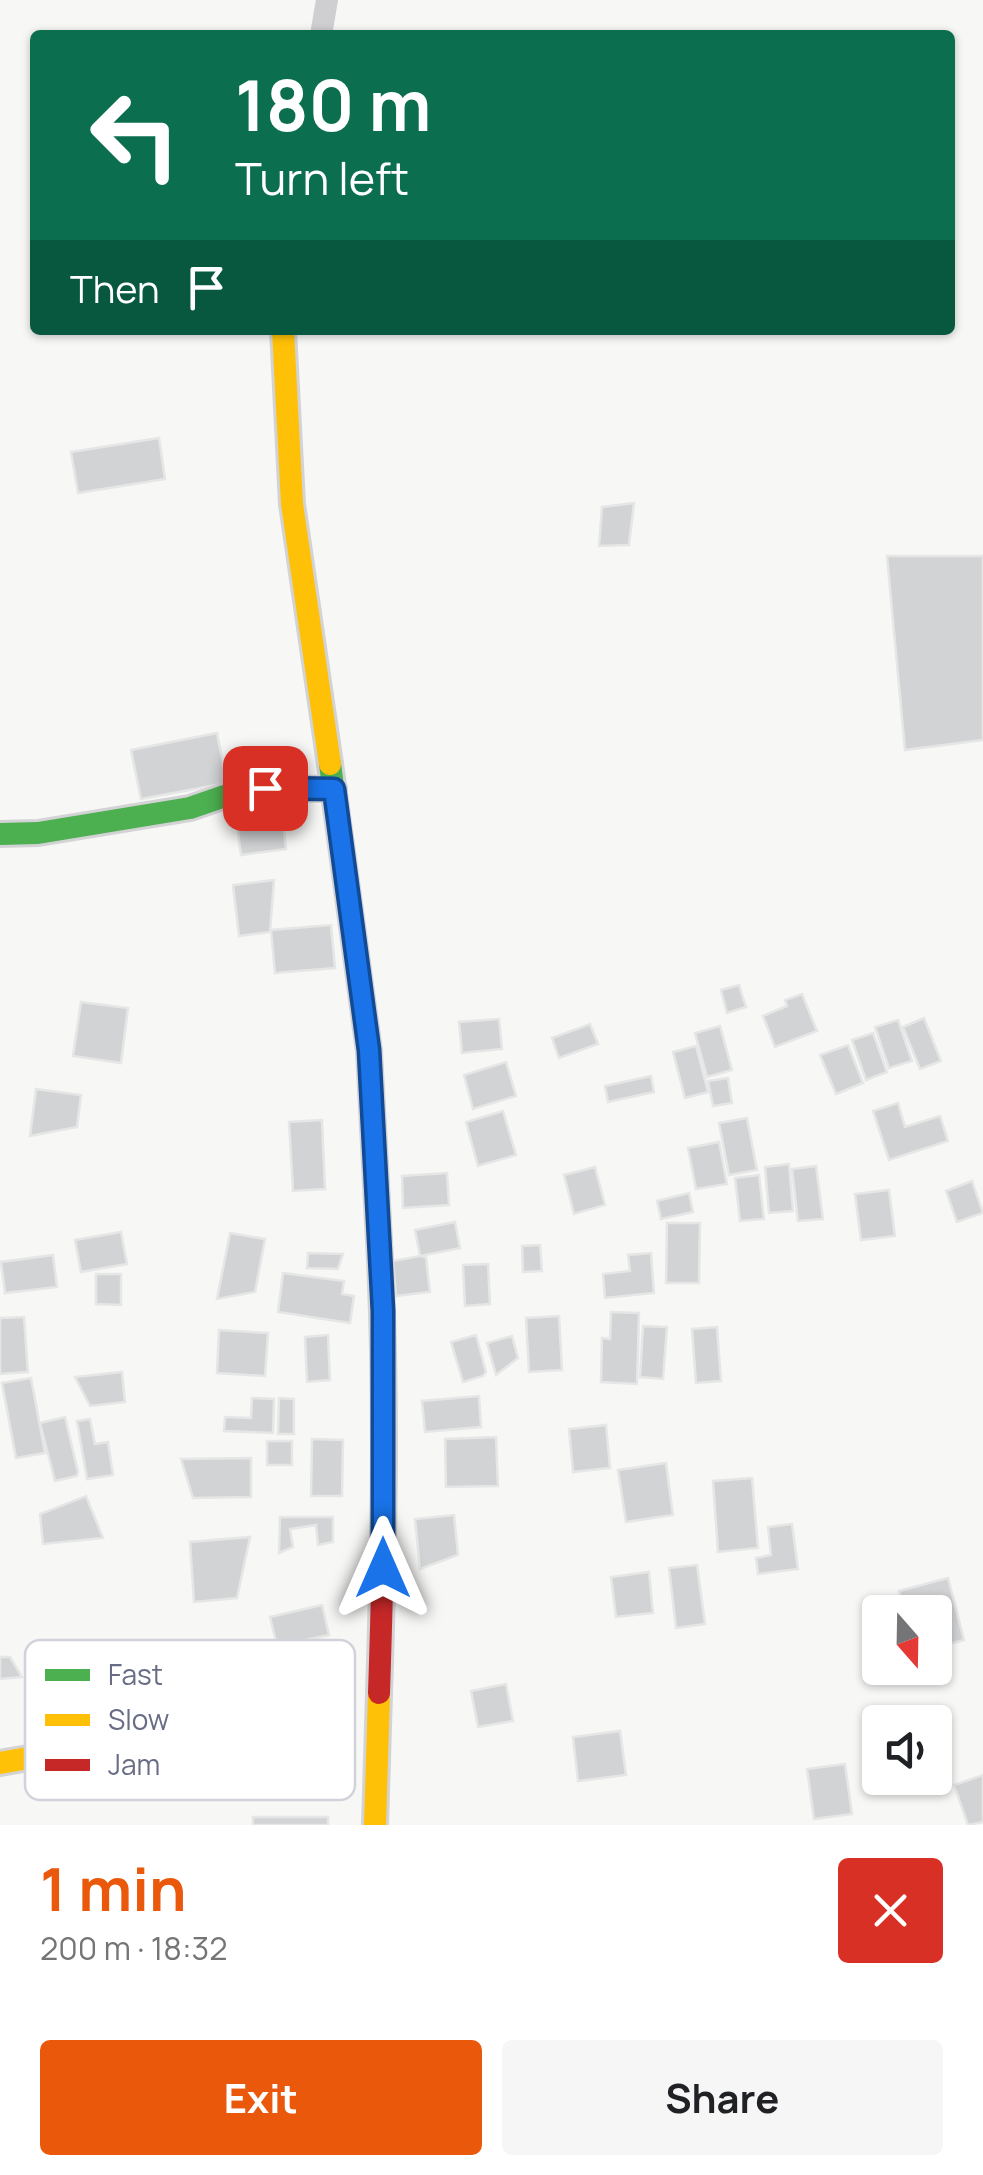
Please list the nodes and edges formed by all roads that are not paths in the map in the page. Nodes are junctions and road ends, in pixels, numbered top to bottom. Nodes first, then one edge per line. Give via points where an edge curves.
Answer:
1 (327, 0) edge
2 (323, 30) edge
3 (284, 335) edge
4 (334, 789) junction
5 (0, 834) edge
6 (25, 1759) edge
7 (0, 1763) edge
8 (374, 1825) edge

1 - 2 street
3 - 4 street via 292,504
4 - 5 street via 248,788 190,808
4 - 8 street via 369,1050 383,1311
6 - 7 street

